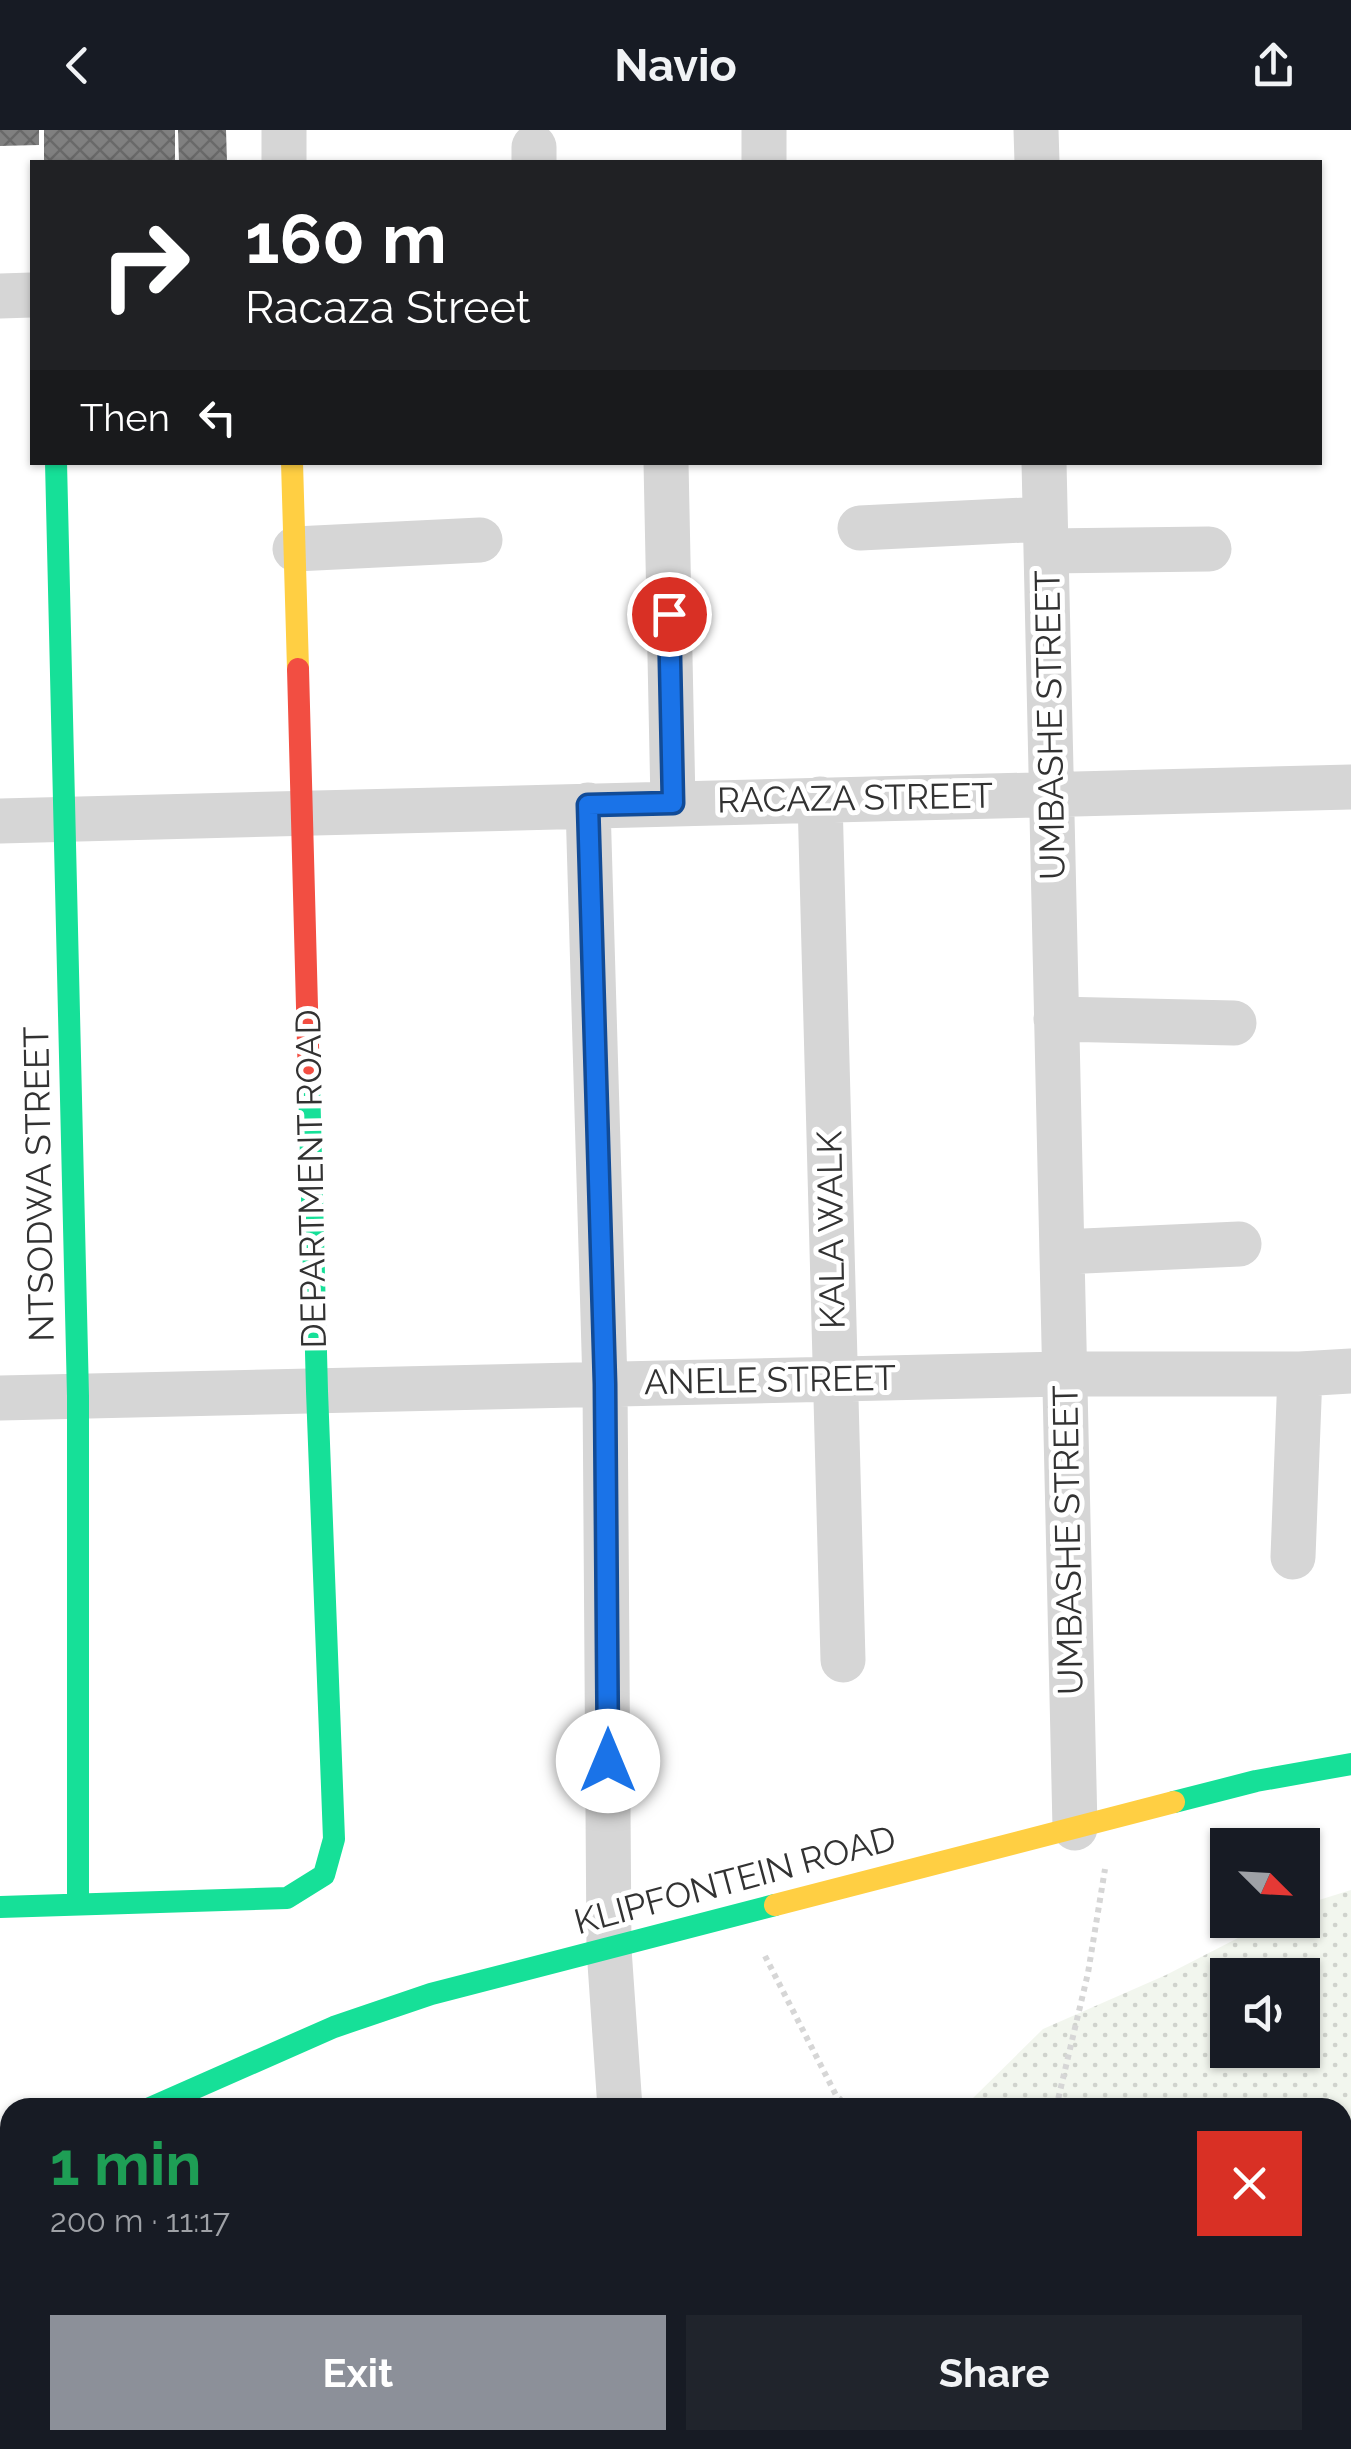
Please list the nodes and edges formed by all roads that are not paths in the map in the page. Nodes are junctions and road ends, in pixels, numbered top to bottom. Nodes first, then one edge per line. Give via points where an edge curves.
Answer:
1 (284, 130) edge
2 (764, 130) edge
3 (1036, 130) edge
4 (284, 160) edge
5 (764, 160) edge
6 (1037, 160) edge
7 (30, 295) edge
8 (0, 296) edge
9 (56, 465) edge
10 (292, 465) edge
11 (666, 465) edge
12 (1044, 465) edge
13 (860, 528) dead end
14 (1045, 535) junction
15 (480, 540) dead end
16 (1209, 548) dead end
17 (295, 549) junction
18 (1351, 788) edge
19 (1051, 793) junction
20 (820, 799) junction
21 (673, 803) junction
22 (588, 805) junction
23 (302, 812) junction
24 (66, 819) junction
25 (0, 821) edge
26 (1056, 1019) junction
27 (1234, 1023) dead end
28 (1239, 1244) dead end
29 (1062, 1252) junction
30 (1351, 1371) edge
31 (1064, 1374) junction
32 (1300, 1374) junction
33 (835, 1379) junction
34 (605, 1384) junction
35 (317, 1391) junction
36 (78, 1396) junction
37 (0, 1398) edge
38 (1293, 1557) dead end
39 (844, 1660) dead end
40 (1351, 1764) edge
41 (1094, 1823) junction
42 (78, 1904) junction
43 (0, 1906) edge
44 (609, 1949) junction
45 (173, 2098) edge
46 (619, 2098) edge

1 - 4 street
2 - 5 street
3 - 6 street
7 - 8 street
9 - 24 street, NTSODWA STREET
10 - 17 street, DEPARTMENT ROAD
11 - 21 street
12 - 14 street, UMBASHE STREET
13 - 14 street, UMBASHE STREET
14 - 16 street, UMBASHE STREET
14 - 19 street, UMBASHE STREET
15 - 17 street
17 - 23 street, DEPARTMENT ROAD
18 - 19 street, RACAZA STREET
19 - 20 street, RACAZA STREET
19 - 26 street, UMBASHE STREET
20 - 21 street, RACAZA STREET
20 - 33 street, KALA WALK
21 - 22 street, RACAZA STREET
22 - 23 street, RACAZA STREET
22 - 34 street
23 - 24 street, RACAZA STREET
23 - 35 street, DEPARTMENT ROAD
24 - 25 street, RACAZA STREET
24 - 36 street, NTSODWA STREET
26 - 27 street
26 - 29 street, UMBASHE STREET
28 - 29 street
29 - 31 street, UMBASHE STREET
30 - 32 street, ANELE STREET
31 - 32 street, ANELE STREET
31 - 33 street, ANELE STREET
31 - 41 street, UMBASHE STREET
32 - 38 street
33 - 34 street, ANELE STREET
33 - 39 street, KALA WALK
34 - 35 street, ANELE STREET
34 - 44 street
35 - 36 street, ANELE STREET
35 - 42 street, DEPARTMENT ROAD via 334,1839 324,1875 287,1898
36 - 37 street, ANELE STREET
36 - 42 street, NTSODWA STREET
40 - 41 street, KLIPFONTEIN ROAD
41 - 44 street, KLIPFONTEIN ROAD
42 - 43 street
44 - 45 street, KLIPFONTEIN ROAD via 430,1994 334,2027
44 - 46 street

